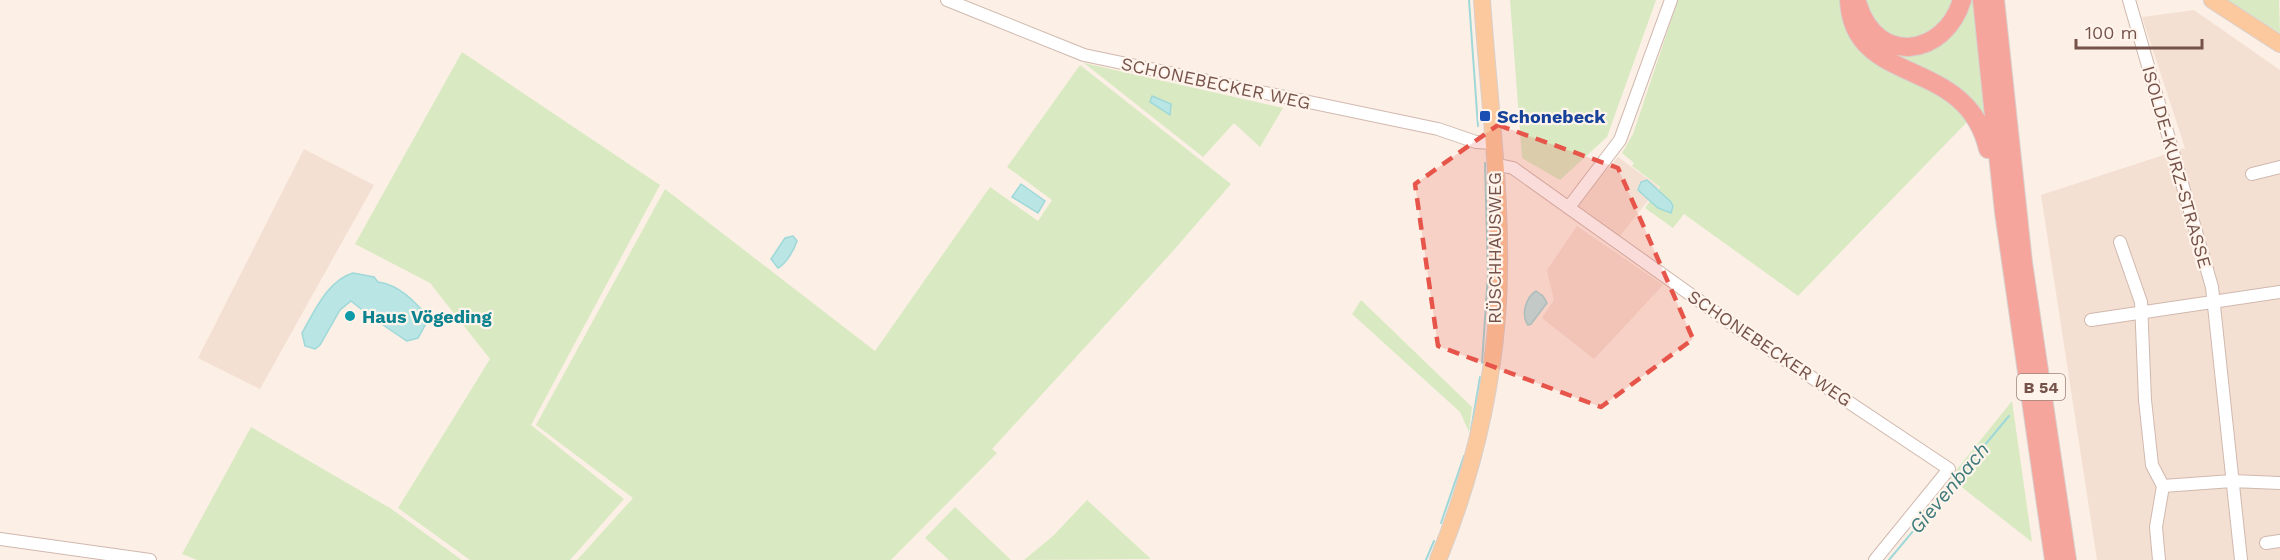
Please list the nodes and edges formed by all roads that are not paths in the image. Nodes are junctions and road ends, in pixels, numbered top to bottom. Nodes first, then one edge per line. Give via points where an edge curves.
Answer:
1 (947, 0) edge
2 (1482, 0) edge
3 (1671, 0) edge
4 (1849, 0) edge
5 (1857, 0) edge
6 (1962, 0) edge
7 (2129, 0) edge
8 (2212, 0) edge
9 (1992, 3) edge
10 (2280, 44) edge
11 (1492, 143) junction
12 (1494, 164) junction
13 (2280, 166) edge
14 (2252, 174) dead end
15 (1569, 207) junction
16 (2120, 242) dead end
17 (2280, 292) edge
18 (2015, 295) junction
19 (2213, 300) junction
20 (2141, 312) junction
21 (2091, 320) dead end
22 (2232, 481) junction
23 (2280, 483) edge
24 (2163, 486) junction
25 (0, 539) edge
26 (2280, 541) edge
27 (2266, 543) dead end
28 (150, 560) edge
29 (1438, 560) edge
30 (1875, 560) edge
31 (2054, 560) edge
32 (2067, 560) edge
33 (2159, 560) edge
34 (2241, 560) edge

1 - 11 street, SCHONEBECKER WEG via 1084,55
2 - 11 main road, RÜSCHHAUSWEG
3 - 15 street via 1620,140
4 - 18 highway via 1856,31 1871,50 1952,92 1978,120 1989,151 2003,260
5 - 6 highway via 1864,20 1877,36 1894,45 1911,47 1931,42 1944,33
7 - 19 street, ISOLDE-KURZ-STRASSE
8 - 10 main road
9 - 18 highway, B 54 via 1994,129
9 - 32 highway, B 54 via 2023,263
11 - 12 main road, RÜSCHHAUSWEG
12 - 15 street, SCHONEBECKER WEG via 1512,168
12 - 29 main road, RÜSCHHAUSWEG via 1498,276 1492,362 1476,448
13 - 14 street
15 - 30 street, SCHONEBECKER WEG via 1737,327 1949,469
16 - 20 street
17 - 19 street
18 - 31 highway, B 54
19 - 20 street
19 - 22 street, ISOLDE-KURZ-STRASSE
20 - 21 street
20 - 24 street via 2152,465
22 - 23 street
22 - 24 street
22 - 34 street, ISOLDE-KURZ-STRASSE
24 - 33 street via 2156,527
25 - 28 street
26 - 27 street

